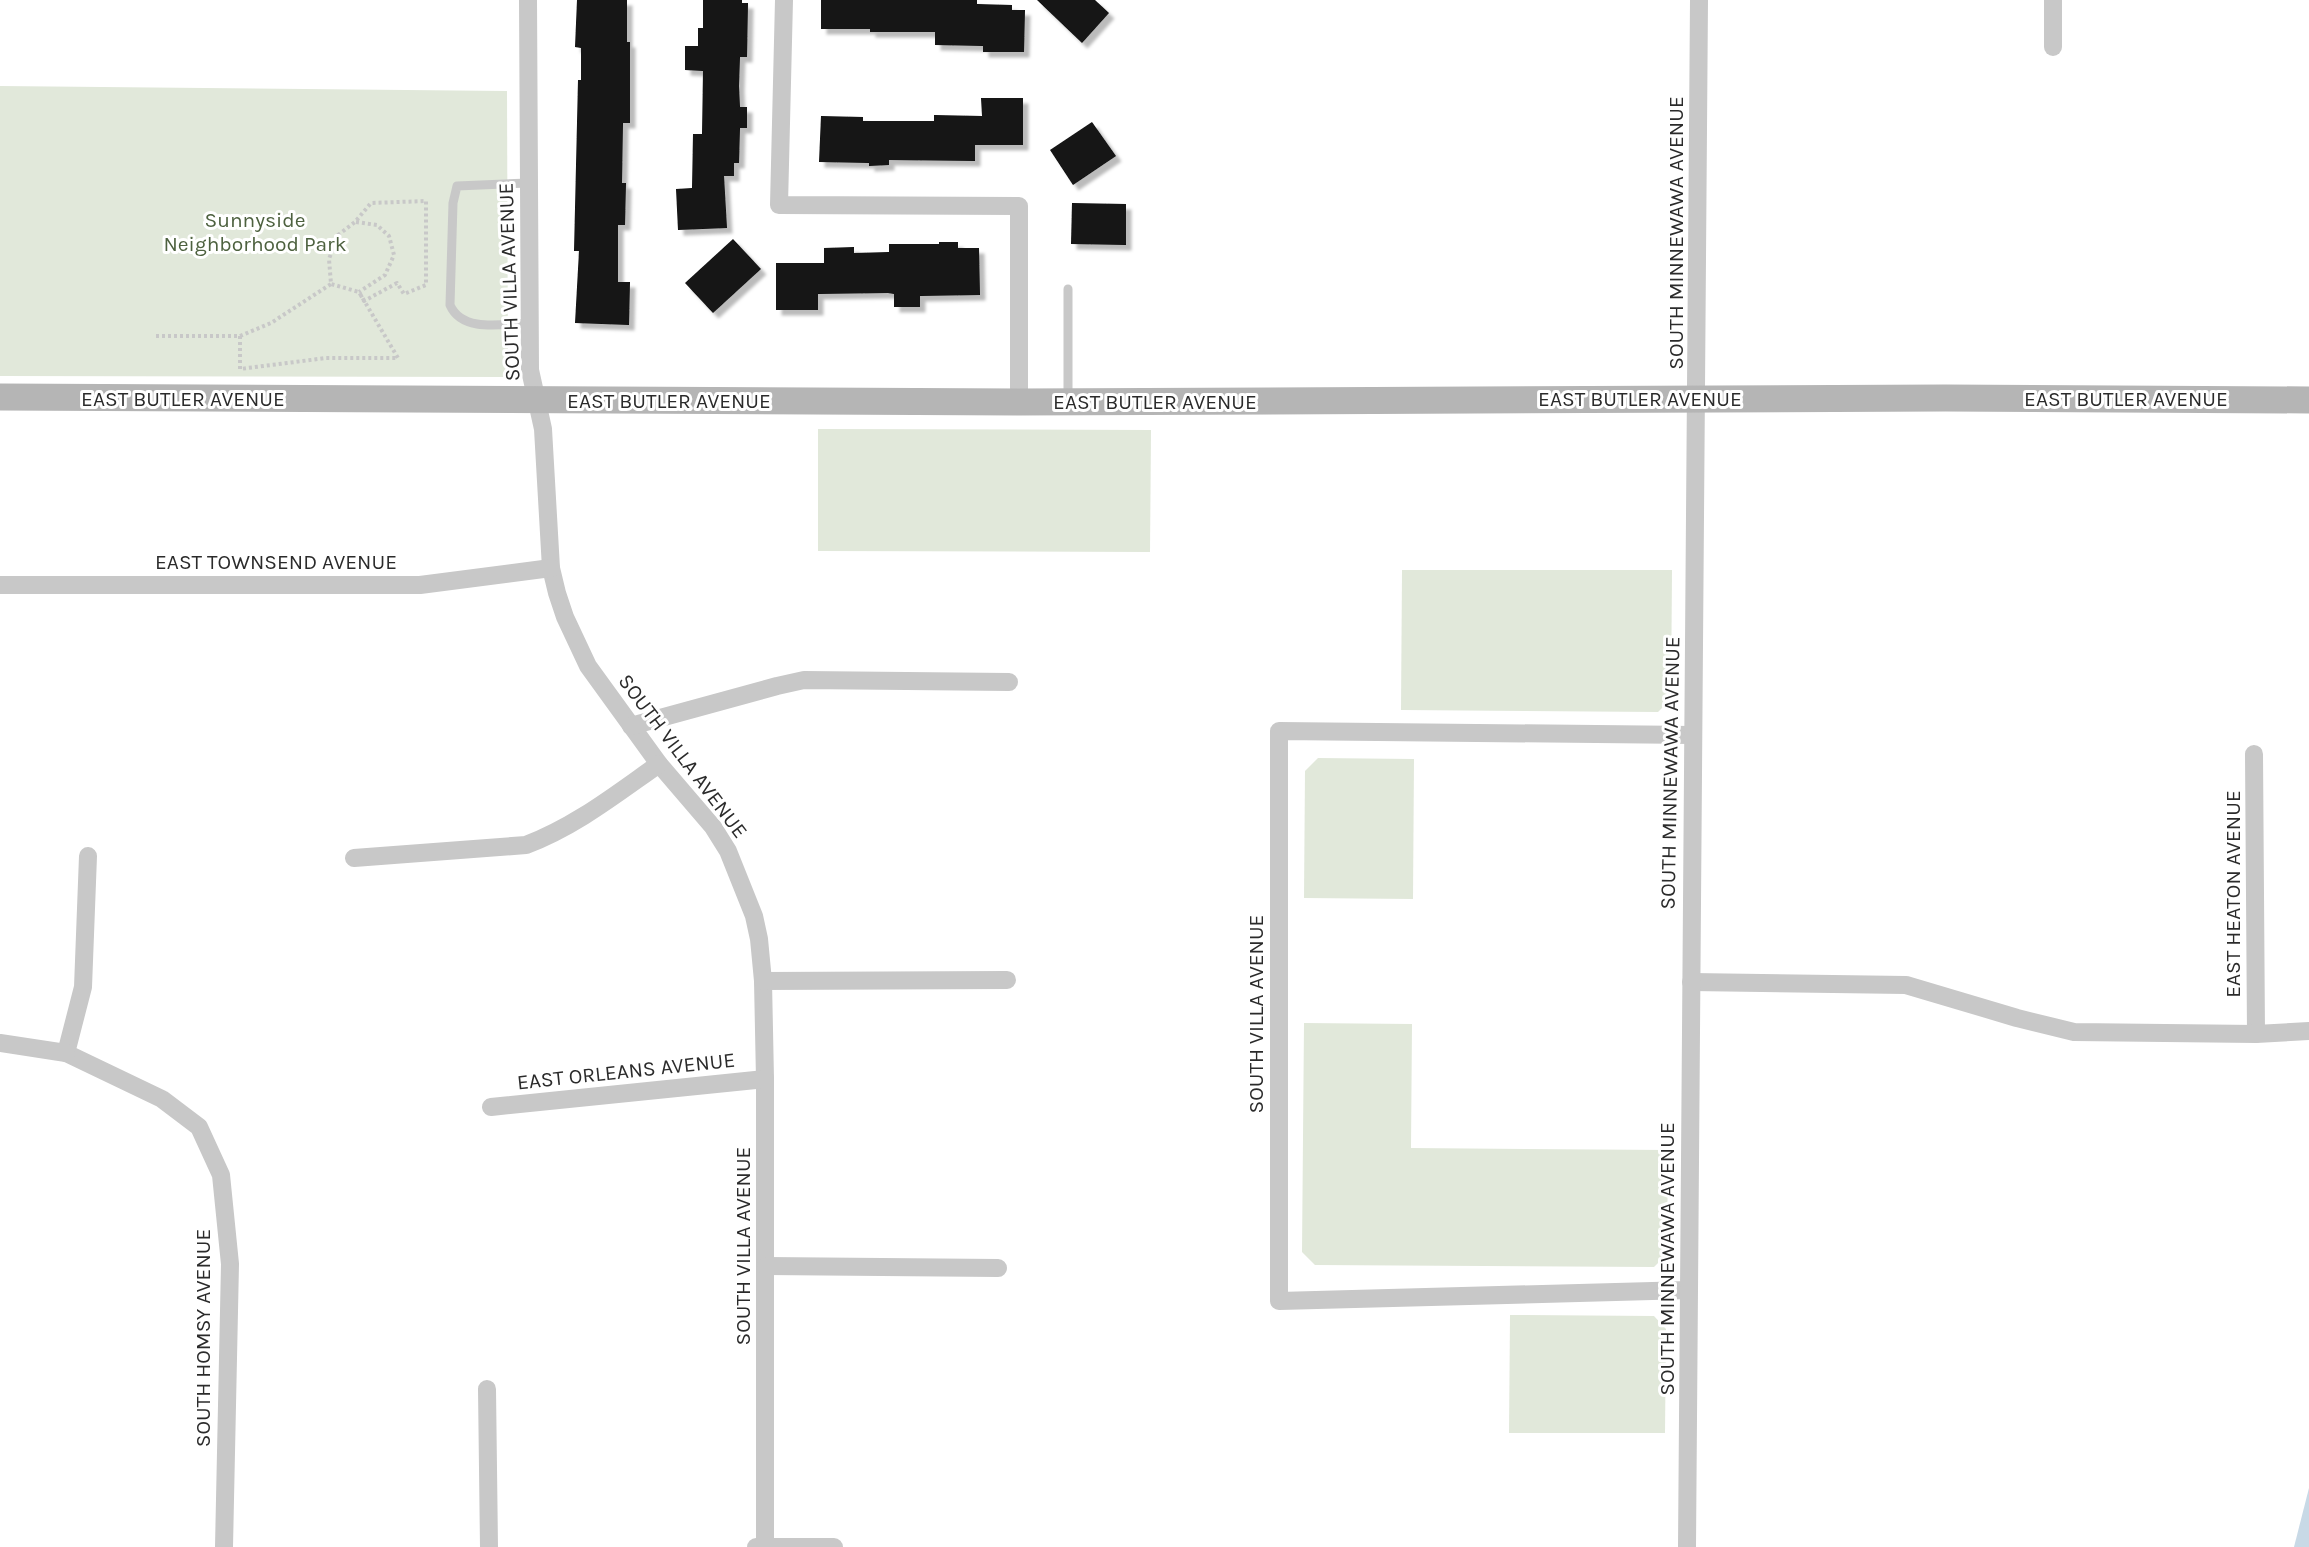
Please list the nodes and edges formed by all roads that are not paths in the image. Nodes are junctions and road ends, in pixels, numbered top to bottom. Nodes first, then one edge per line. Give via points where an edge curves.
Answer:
1 (528, 0) edge
2 (784, 0) edge
3 (1700, 0) edge
4 (2053, 0) edge
5 (2053, 47) dead end
6 (528, 183) junction
7 (1068, 289) dead end
8 (529, 323) junction
9 (0, 398) edge
10 (1697, 399) junction
11 (2309, 400) edge
12 (537, 401) junction
13 (1019, 402) junction
14 (1068, 402) junction
15 (551, 568) junction
16 (0, 585) edge
17 (1009, 682) dead end
18 (631, 726) junction
19 (1692, 735) junction
20 (2254, 754) dead end
21 (659, 764) junction
22 (88, 856) dead end
23 (354, 858) dead end
24 (1007, 980) dead end
25 (763, 981) junction
26 (1691, 982) junction
27 (2309, 1031) edge
28 (2256, 1034) junction
29 (0, 1043) edge
30 (66, 1053) junction
31 (765, 1079) junction
32 (491, 1107) dead end
33 (766, 1266) junction
34 (998, 1268) dead end
35 (1689, 1290) junction
36 (487, 1389) dead end
37 (760, 1546) edge
38 (224, 1547) edge
39 (489, 1547) edge
40 (834, 1547) edge
41 (1687, 1547) edge

1 - 6 street, SOUTH VILLA AVENUE
2 - 13 street via 779,205 1019,206
3 - 10 street, SOUTH MINNEWAWA AVENUE
4 - 5 street
6 - 8 street, SOUTH VILLA AVENUE
6 - 8 lane via 457,186 453,202 450,305 454,316 469,324
7 - 14 lane
8 - 12 street, SOUTH VILLA AVENUE via 530,370
9 - 12 street, EAST BUTLER AVENUE
10 - 11 street, EAST BUTLER AVENUE
10 - 14 street, EAST BUTLER AVENUE
10 - 19 street, SOUTH MINNEWAWA AVENUE
12 - 13 street, EAST BUTLER AVENUE
12 - 15 street, SOUTH VILLA AVENUE via 543,429
13 - 14 street, EAST BUTLER AVENUE
15 - 16 street, EAST TOWNSEND AVENUE via 420,585
15 - 18 street, SOUTH VILLA AVENUE via 580,651
17 - 18 street via 804,681
18 - 21 street, SOUTH VILLA AVENUE
19 - 26 street, SOUTH MINNEWAWA AVENUE
19 - 35 street, SOUTH VILLA AVENUE via 1279,731 1279,1301
20 - 28 street, EAST HEATON AVENUE
21 - 23 street via 581,819 526,845
21 - 25 street, SOUTH VILLA AVENUE via 713,827 728,851 754,916
22 - 30 street via 83,987
24 - 25 street
25 - 31 street, SOUTH VILLA AVENUE
26 - 28 street via 1906,985 2074,1032
26 - 35 street, SOUTH MINNEWAWA AVENUE
27 - 28 street
29 - 30 street
30 - 38 street, SOUTH HOMSY AVENUE via 162,1098 200,1127 221,1175 230,1264
31 - 32 street, EAST ORLEANS AVENUE
31 - 33 street, SOUTH VILLA AVENUE
33 - 34 street
33 - 37 street, SOUTH VILLA AVENUE
35 - 41 street, SOUTH MINNEWAWA AVENUE
36 - 39 street
37 - 40 street

